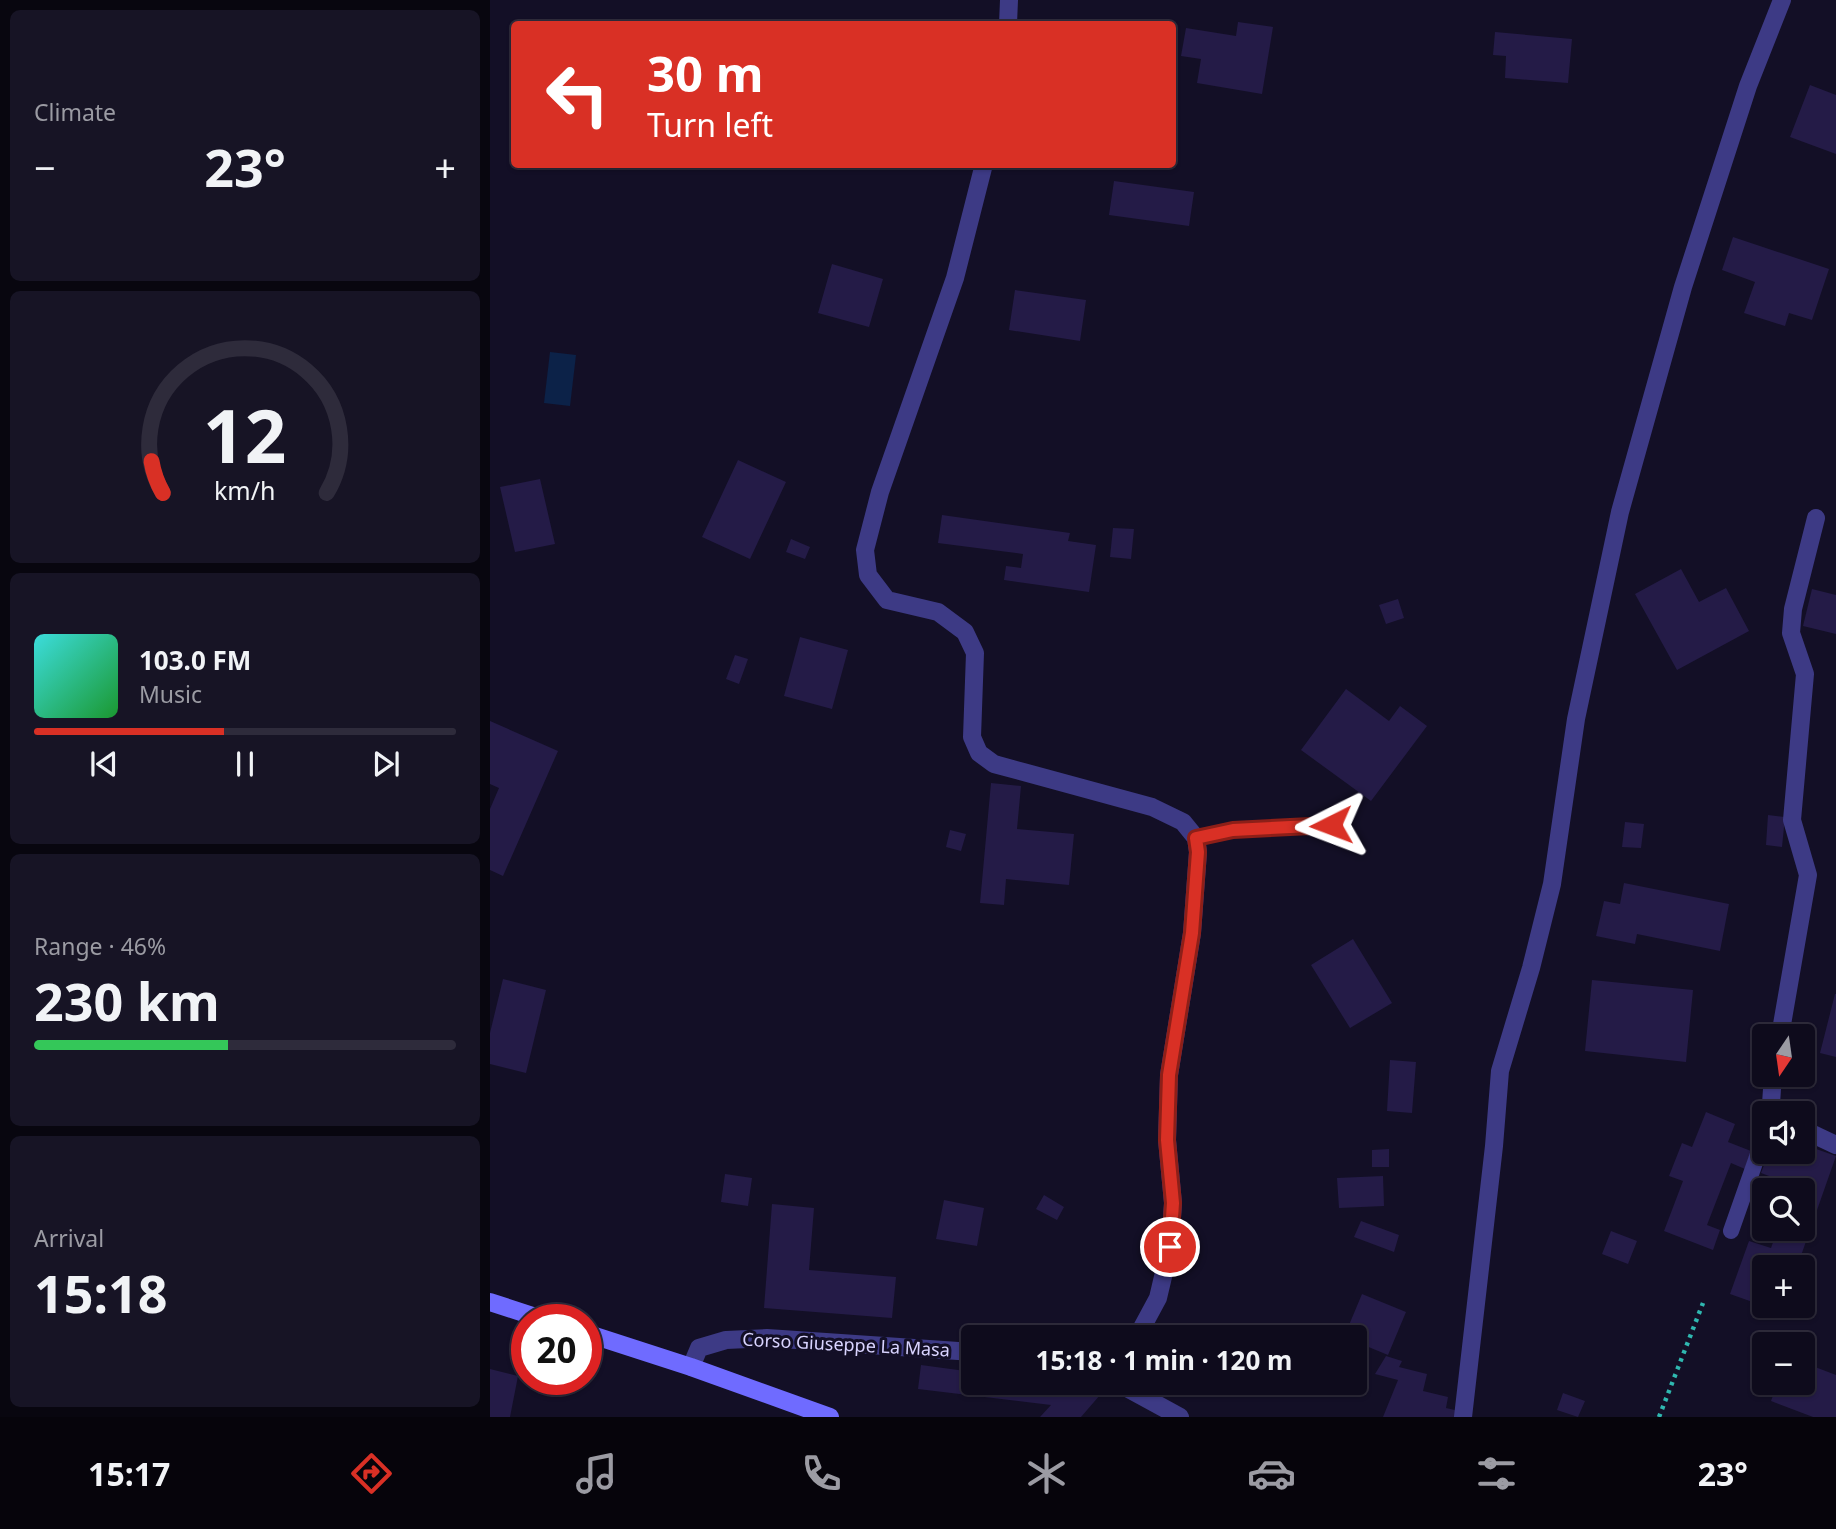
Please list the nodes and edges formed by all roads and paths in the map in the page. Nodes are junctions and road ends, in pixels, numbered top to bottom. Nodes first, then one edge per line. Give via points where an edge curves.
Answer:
1 (1009, 0) edge
2 (1782, 0) edge
3 (1008, 21) edge
4 (983, 168) edge
5 (1816, 518) dead end
6 (1331, 825) dead end
7 (1196, 838) junction
8 (1782, 1024) edge
9 (1815, 1135) edge
10 (1836, 1145) edge
11 (1755, 1164) edge
12 (1731, 1231) dead end
13 (490, 1301) edge
14 (1703, 1303) dead end
15 (511, 1308) edge
16 (1143, 1325) edge
17 (602, 1338) edge
18 (961, 1351) edge
19 (691, 1367) junction
20 (1140, 1395) edge
21 (830, 1417) edge
22 (1180, 1417) edge
23 (1463, 1417) edge
24 (1659, 1417) edge

1 - 3 street
2 - 23 street via 1748,86 1683,287 1620,512 1576,719 1552,884 1500,1071
4 - 7 street via 955,278 880,492 865,550 868,575 887,600 938,612 965,632 975,653 972,737 979,753 994,764 1152,807 1183,822
5 - 8 street via 1791,633 1805,674 1792,820 1808,875
6 - 7 lane via 1233,830
7 - 16 street via 1192,933 1169,1075 1170,1247 1158,1298
9 - 10 street
11 - 12 lane
13 - 15 main road
14 - 24 path
17 - 19 main road
18 - 19 street, Corso Giuseppe La Masa via 767,1338 726,1340 699,1348
19 - 21 main road
20 - 22 street

